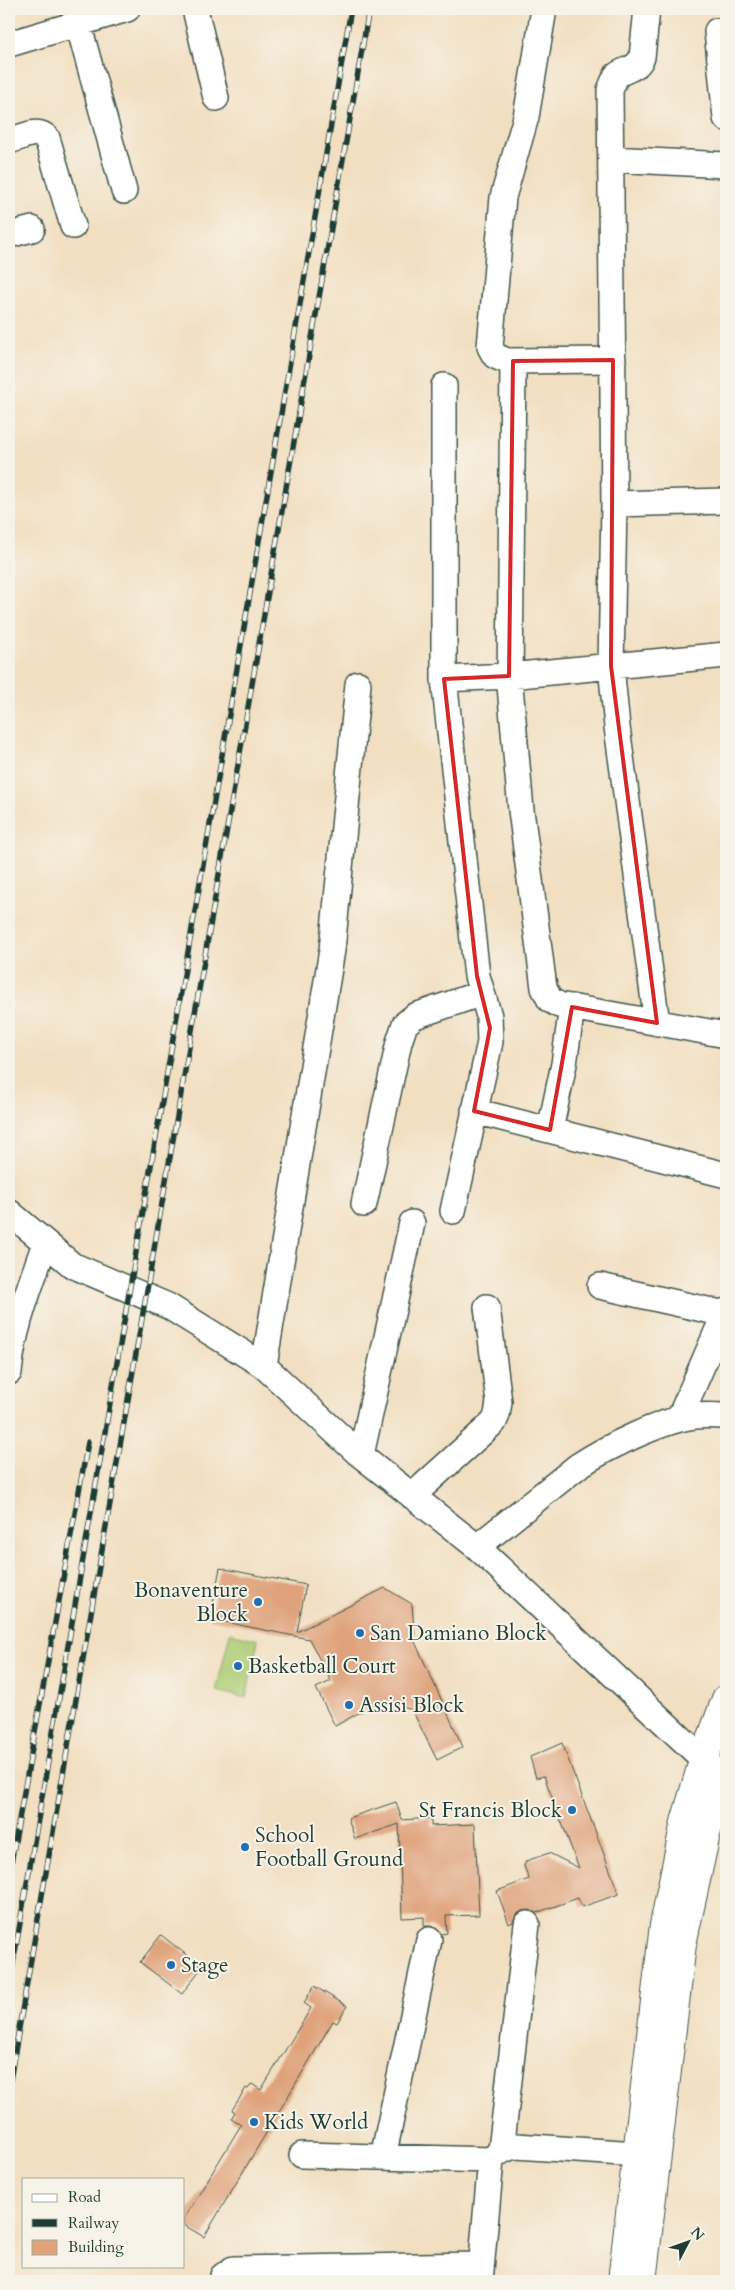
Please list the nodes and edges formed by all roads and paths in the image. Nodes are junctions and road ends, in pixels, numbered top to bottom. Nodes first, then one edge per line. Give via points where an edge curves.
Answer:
1 (127, 9) edge
2 (195, 9) edge
3 (544, 9) edge
4 (647, 9) edge
5 (78, 23) junction
6 (717, 31) dead end
7 (9, 44) edge
8 (216, 98) dead end
9 (726, 118) edge
10 (9, 141) edge
11 (612, 159) junction
12 (726, 164) edge
13 (124, 192) dead end
14 (73, 226) dead end
15 (613, 360) junction
16 (512, 361) junction
17 (444, 386) dead end
18 (726, 501) edge
19 (614, 504) junction
20 (726, 655) edge
21 (612, 666) junction
22 (509, 676) junction
23 (444, 679) junction
24 (358, 684) dead end
25 (482, 993) junction
26 (572, 1007) junction
27 (657, 1023) junction
28 (726, 1034) edge
29 (474, 1111) junction
30 (550, 1130) junction
31 (726, 1175) edge
32 (364, 1204) dead end
33 (453, 1211) dead end
34 (9, 1212) edge
35 (412, 1223) dead end
36 (46, 1243) junction
37 (600, 1286) dead end
38 (17, 1307) edge
39 (487, 1307) dead end
40 (726, 1312) edge
41 (264, 1366) junction
42 (9, 1372) edge
43 (726, 1416) edge
44 (679, 1419) junction
45 (361, 1455) junction
46 (412, 1496) junction
47 (477, 1547) junction
48 (726, 1699) edge
49 (720, 1772) edge
50 (527, 1924) dead end
51 (429, 1940) dead end
52 (302, 2154) dead end
53 (638, 2154) junction
54 (496, 2155) junction
55 (383, 2156) junction
56 (480, 2273) edge
57 (223, 2281) edge
58 (622, 2281) edge
59 (642, 2281) edge

1 - 5 street
2 - 8 street
3 - 16 street via 526,117 503,196 494,283 490,347 495,356
4 - 11 street via 640,62 620,73 611,84
5 - 7 street
5 - 13 street
6 - 9 street
10 - 14 street via 35,133 47,138
11 - 12 street
11 - 15 street
15 - 16 street
15 - 19 street
16 - 22 street
17 - 23 street
18 - 19 street
19 - 21 street
20 - 21 street
21 - 22 street
21 - 27 street
22 - 23 street
22 - 26 street via 518,783 544,988 546,996 554,1004
23 - 25 street via 477,976
24 - 41 street via 332,950
25 - 29 street via 489,1016 490,1042
25 - 32 street via 421,1013 405,1024
26 - 27 street
26 - 30 street
27 - 28 street
29 - 30 street
29 - 33 street
30 - 31 street
34 - 36 street
35 - 45 street
36 - 38 street
36 - 41 street via 72,1265 168,1306
37 - 40 street
38 - 42 street
39 - 46 street via 499,1402 497,1415 487,1428
40 - 44 street
41 - 45 street
43 - 44 street
44 - 47 street via 586,1460
45 - 46 street
46 - 47 street
47 - 49 street
48 - 49 main road
49 - 53 main road via 685,1822 664,1925
49 - 59 main road via 682,1944
50 - 54 street
51 - 55 street
52 - 55 street
53 - 54 street via 516,2146
53 - 58 main road
54 - 55 street
54 - 56 street
56 - 57 street via 233,2270 224,2276

